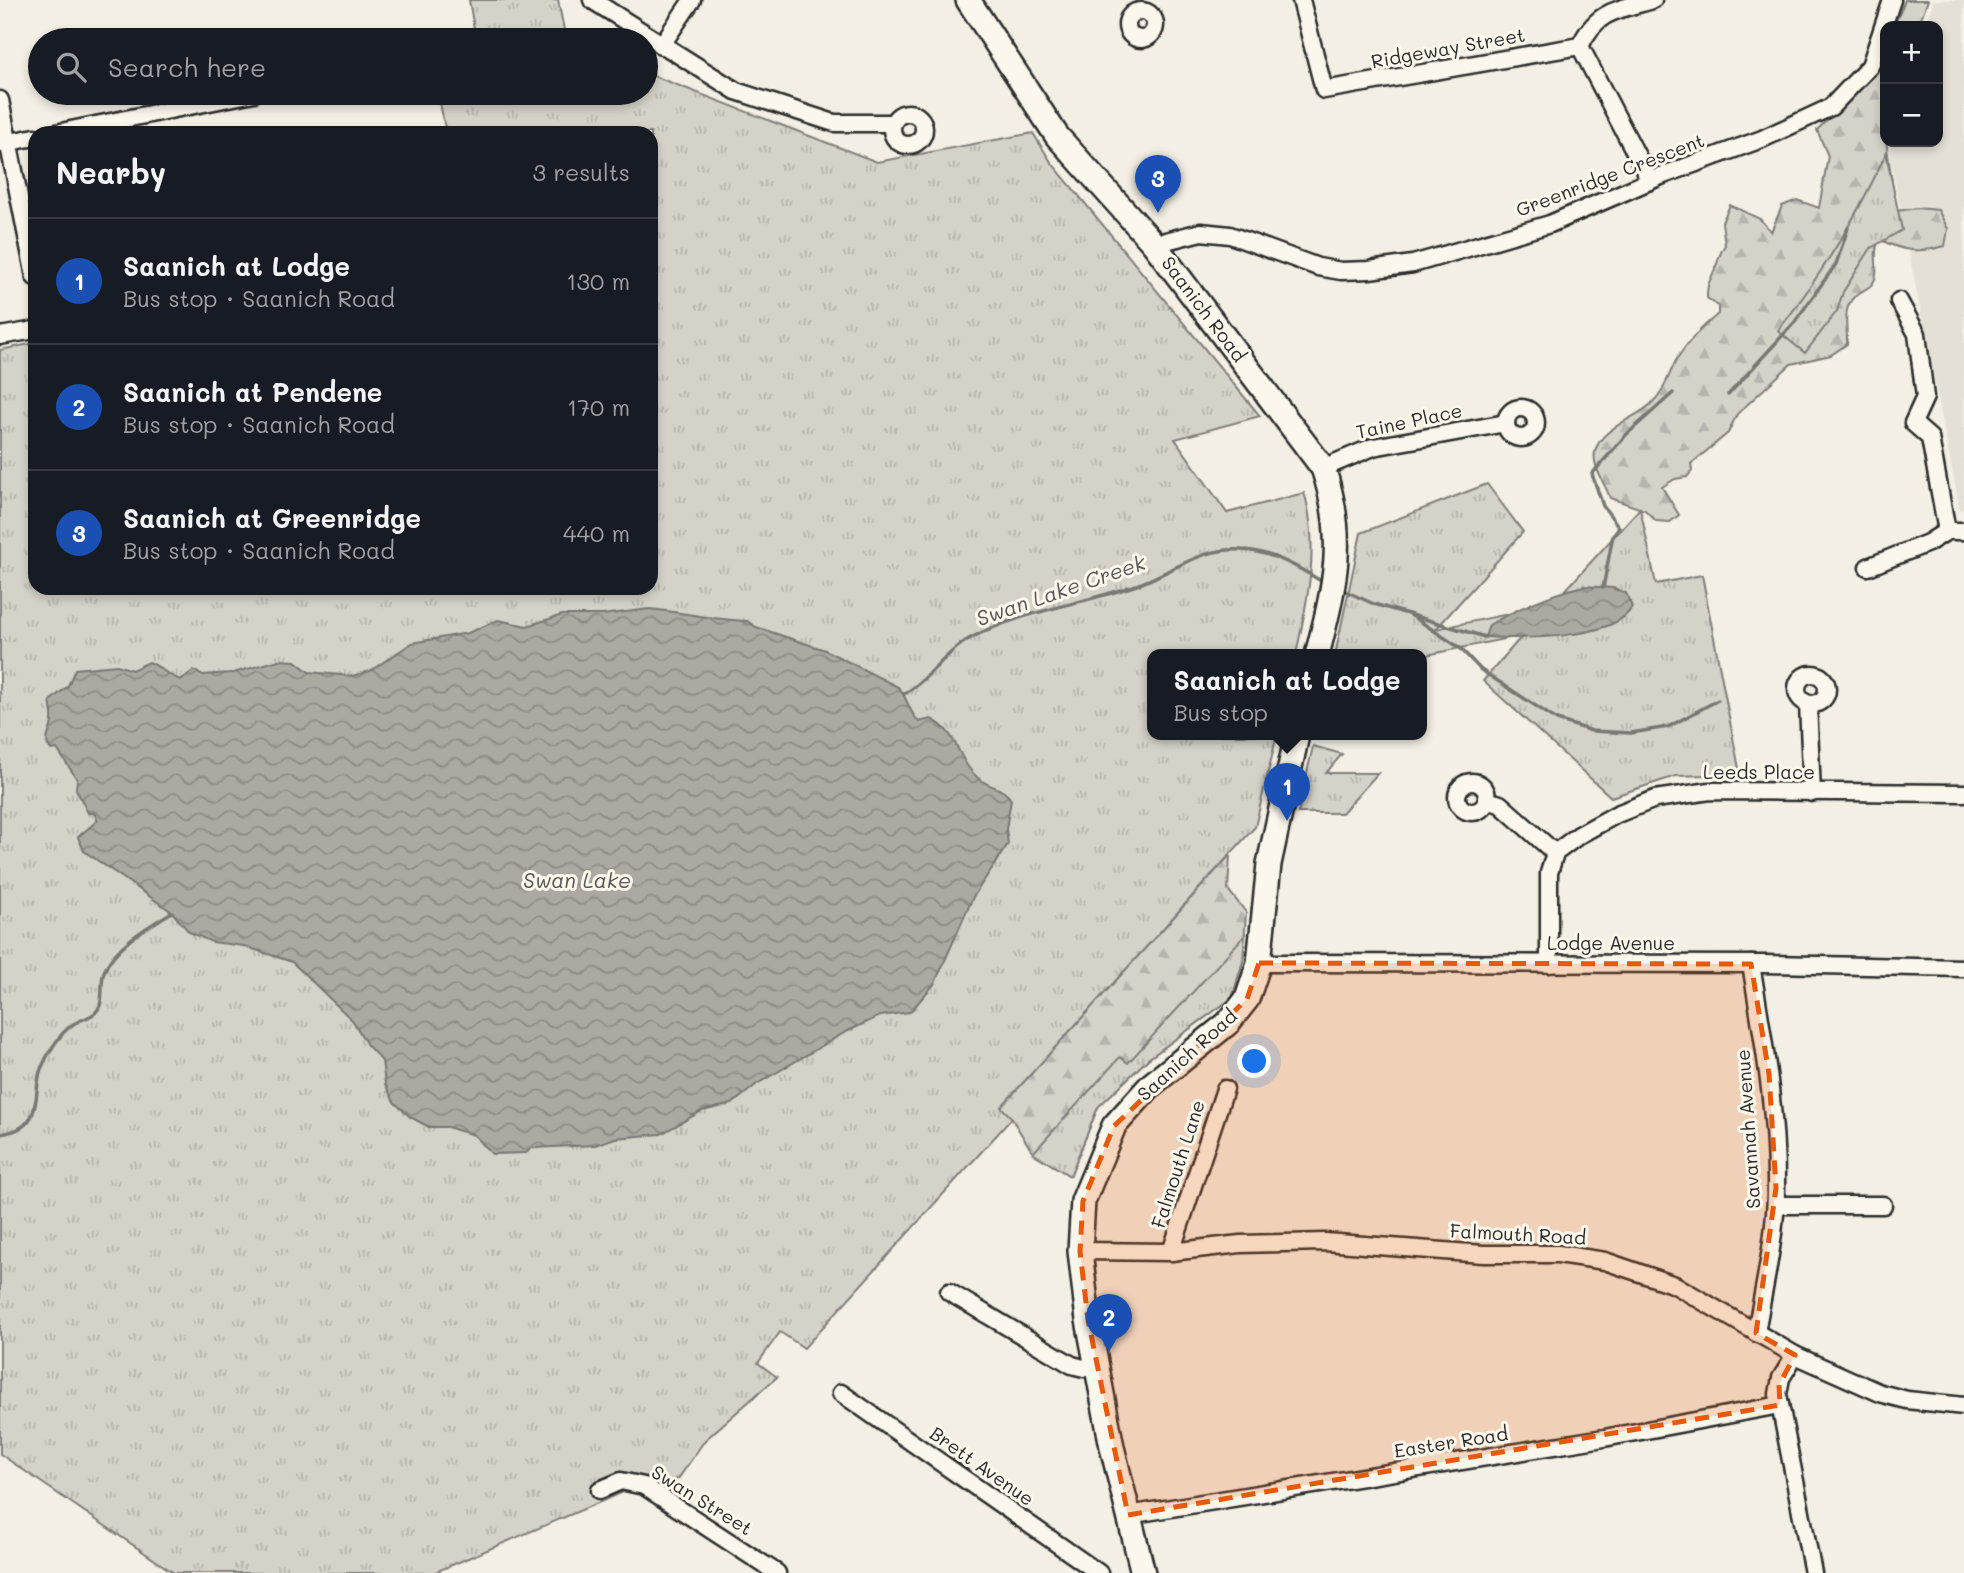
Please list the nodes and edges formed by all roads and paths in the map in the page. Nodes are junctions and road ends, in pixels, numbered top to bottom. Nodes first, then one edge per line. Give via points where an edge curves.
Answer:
1 (592, 0) edge
2 (692, 0) edge
3 (968, 0) edge
4 (1301, 0) edge
5 (1653, 0) edge
6 (1892, 0) edge
7 (634, 28) edge
8 (658, 44) edge
9 (1580, 46) junction
10 (662, 47) junction
11 (0, 100) edge
12 (195, 105) edge
13 (893, 123) dead end
14 (91, 126) edge
15 (28, 138) edge
16 (4, 143) edge
17 (1650, 181) junction
18 (1154, 244) junction
19 (28, 247) edge
20 (1899, 301) dead end
21 (28, 331) edge
22 (0, 336) edge
23 (1506, 423) dead end
24 (1323, 468) junction
25 (1947, 531) junction
26 (1964, 531) edge
27 (1867, 567) dead end
28 (1318, 649) edge
29 (1808, 704) dead end
30 (1296, 740) edge
31 (1812, 793) junction
32 (1964, 793) edge
33 (1487, 800) dead end
34 (1555, 853) junction
35 (1259, 963) junction
36 (1549, 964) junction
37 (1751, 964) junction
38 (1964, 968) edge
39 (1225, 1088) dead end
40 (1776, 1205) junction
41 (1883, 1205) dead end
42 (1080, 1251) junction
43 (1171, 1252) junction
44 (949, 1292) dead end
45 (1756, 1333) junction
46 (1795, 1354) junction
47 (1096, 1365) junction
48 (841, 1393) dead end
49 (1780, 1405) junction
50 (1963, 1407) edge
51 (600, 1490) dead end
52 (1128, 1515) junction
53 (777, 1573) edge
54 (1099, 1573) edge
55 (1143, 1573) edge
56 (1813, 1573) edge

1 - 7 street
2 - 10 street
3 - 18 main road, Saanich Road via 1057,136
4 - 9 street, Ridgeway Street via 1324,90
5 - 9 street via 1603,14 1589,27
6 - 17 street, Greenridge Crescent via 1870,66 1831,107 1762,139
8 - 10 street
9 - 17 street
10 - 13 street via 736,91 811,118 835,123
11 - 16 street
12 - 14 street
15 - 16 street
16 - 19 street
17 - 18 street, Greenridge Crescent via 1550,224 1413,264 1369,270 1318,267 1230,235 1201,232
18 - 24 main road, Saanich Road
20 - 25 street via 1917,334 1925,397 1913,423 1930,438
21 - 22 street
23 - 24 street, Taine Place via 1373,447
24 - 28 main road, Saanich Road via 1335,502 1337,549
25 - 26 street
25 - 27 street
29 - 31 street
30 - 35 main road, Saanich Road via 1273,840
31 - 32 street, Leeds Place
31 - 34 street, Leeds Place via 1710,791 1655,799 1617,814
33 - 34 street via 1500,804
34 - 36 street via 1549,873
35 - 36 street, Lodge Avenue
35 - 42 main road, Saanich Road via 1247,999 1228,1023 1151,1085 1114,1126 1083,1201
36 - 37 street, Lodge Avenue
37 - 38 street, Lodge Avenue
37 - 40 street, Savannah Avenue via 1769,1074
39 - 43 street, Falmouth Lane
40 - 41 street
40 - 45 street, Savannah Avenue
42 - 43 street, Falmouth Road
42 - 47 main road, Saanich Road
43 - 45 street, Falmouth Road via 1240,1244 1325,1242 1483,1254 1558,1254 1638,1270 1675,1284
44 - 47 street via 1072,1365
45 - 46 street, Falmouth Road
46 - 49 street via 1779,1385
46 - 50 street, Falmouth Road via 1880,1393
47 - 52 main road, Saanich Road
48 - 54 street, Brett Avenue
49 - 52 street, Easter Road
49 - 56 street
51 - 53 street, Swan Street via 621,1481 644,1486
52 - 55 main road, Saanich Road

